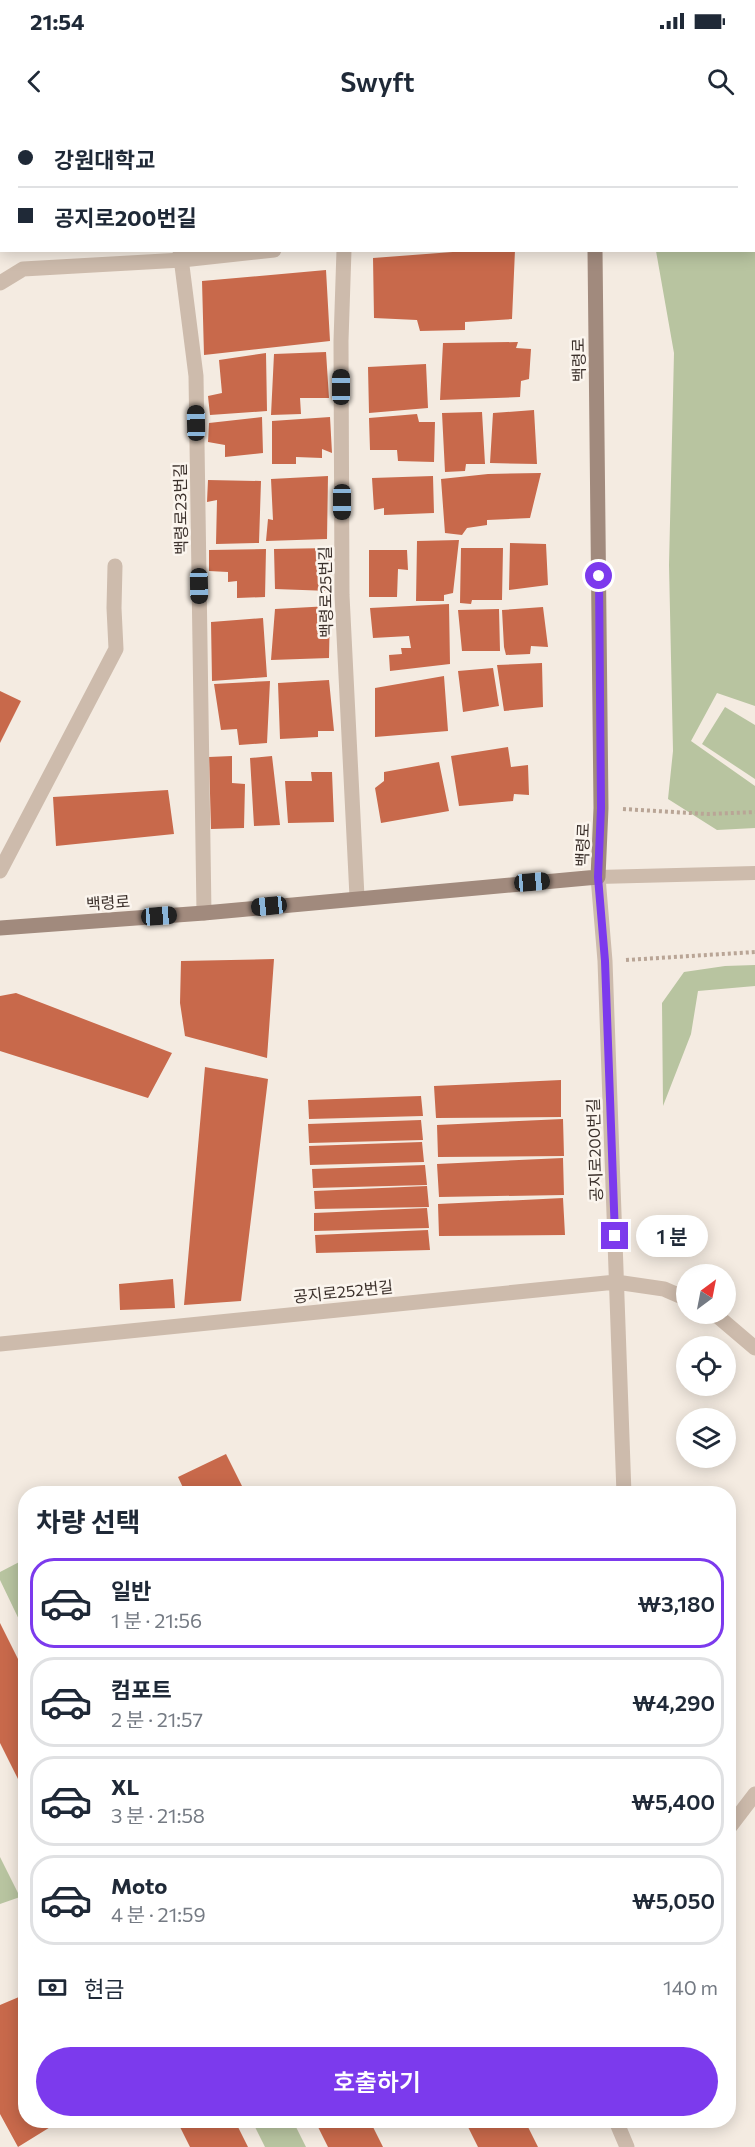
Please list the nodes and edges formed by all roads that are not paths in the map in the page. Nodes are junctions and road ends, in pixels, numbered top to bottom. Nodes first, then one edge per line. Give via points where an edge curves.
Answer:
1 (237, 252) edge
2 (344, 252) edge
3 (595, 252) edge
4 (181, 255) edge
5 (0, 283) edge
6 (115, 566) dead end
7 (0, 871) edge
8 (755, 873) edge
9 (598, 877) junction
10 (357, 897) junction
11 (204, 913) junction
12 (0, 928) edge
13 (616, 1282) junction
14 (676, 1294) edge
15 (727, 1324) edge
16 (0, 1344) edge
17 (755, 1348) edge
18 (624, 1486) edge
19 (755, 1794) edge
20 (736, 1819) edge
21 (619, 2128) edge
22 (627, 2147) edge

1 - 4 street
2 - 10 street, 백령로25번길 via 342,595
3 - 9 street, 백령로 via 601,808
4 - 5 street via 23,269
4 - 11 street, 백령로23번길 via 195,376
6 - 7 street via 116,649
8 - 9 lane
9 - 10 street, 백령로
9 - 13 street, 공지로200번길 via 605,961
10 - 11 street, 백령로
11 - 12 street, 백령로
13 - 14 street, 공지로252번길
13 - 16 street, 공지로252번길
13 - 18 street, 공지로200번길
15 - 17 street
19 - 20 street
21 - 22 street

